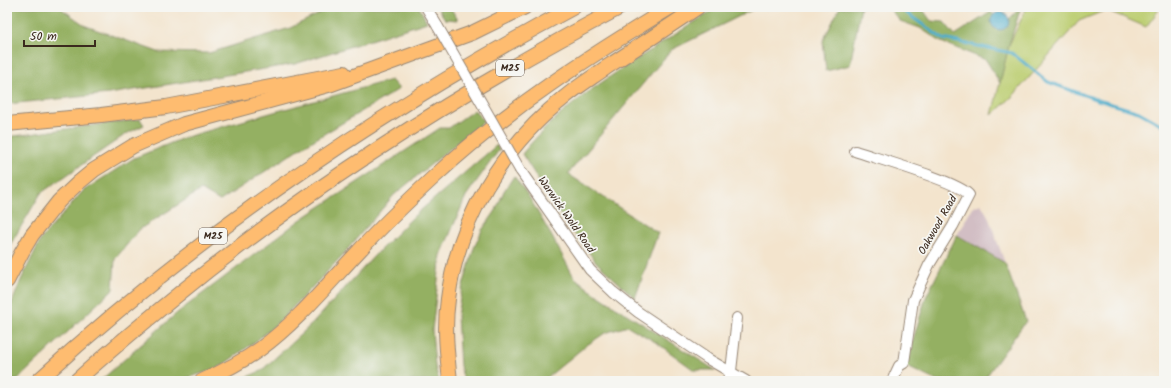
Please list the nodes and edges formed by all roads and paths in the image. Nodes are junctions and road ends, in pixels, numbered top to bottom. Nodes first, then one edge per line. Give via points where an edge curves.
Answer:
1 (426, 7) edge
2 (525, 7) edge
3 (574, 7) edge
4 (621, 7) edge
5 (671, 7) edge
6 (698, 7) edge
7 (374, 68) junction
8 (7, 124) edge
9 (855, 151) dead end
10 (7, 281) edge
11 (737, 318) dead end
12 (729, 376) edge
13 (38, 381) edge
14 (76, 381) edge
15 (202, 381) edge
16 (450, 381) edge
17 (746, 381) edge
18 (892, 381) edge

1 - 12 street, Warwick Wold Road, bridge via 520,170 590,270 638,312
2 - 7 highway via 472,33
3 - 13 highway, M25 via 426,91 282,185 156,280
4 - 14 highway, M25 via 467,92 318,189 196,280
5 - 15 highway via 551,83 502,120 409,201 280,333 239,362
6 - 16 highway via 565,96 535,123 502,163 476,205 458,249 452,273 446,328
7 - 8 highway via 166,107
7 - 10 highway via 332,84 184,124 133,146 94,170 59,201 32,235
9 - 18 street, Oakwood Road via 948,182 969,195 929,265 913,300 904,363 899,366
11 - 12 street
12 - 17 street, Warwick Wold Road

